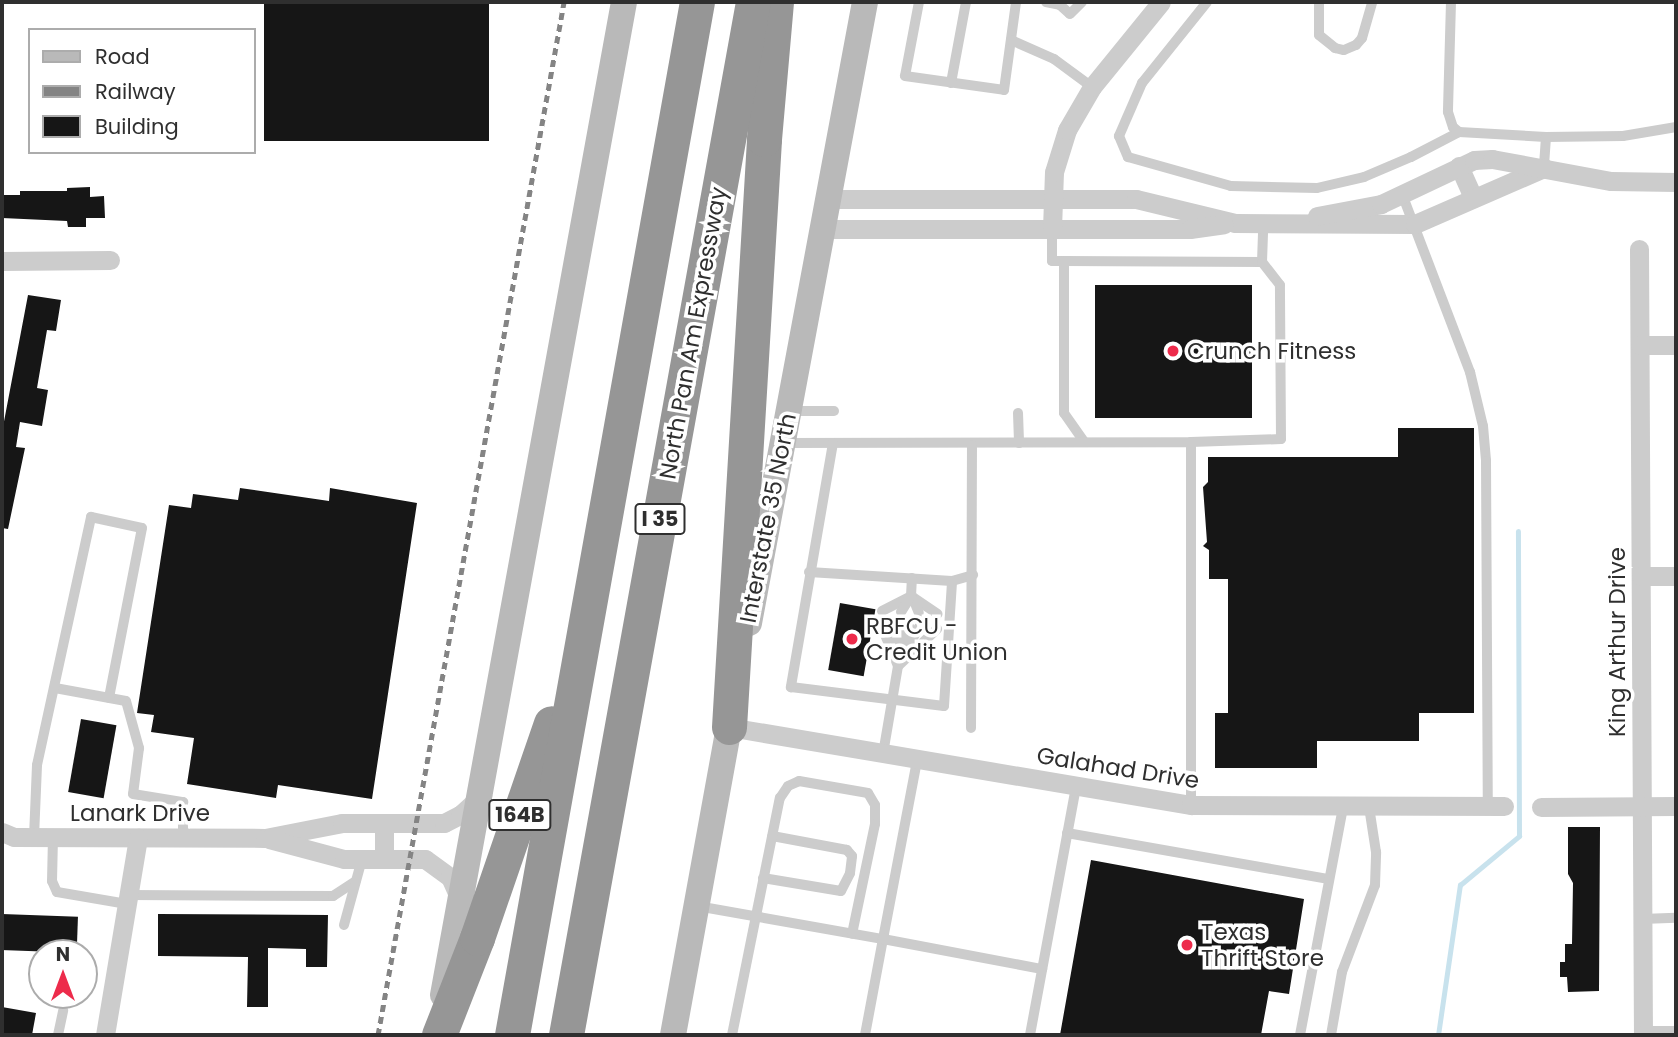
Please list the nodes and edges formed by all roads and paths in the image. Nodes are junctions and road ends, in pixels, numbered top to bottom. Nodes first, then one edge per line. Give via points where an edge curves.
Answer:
1 (624, 2) edge
2 (697, 2) edge
3 (753, 2) edge
4 (776, 2) edge
5 (865, 2) edge
6 (919, 2) edge
7 (966, 2) edge
8 (1016, 2) edge
9 (1046, 2) edge
10 (1082, 2) edge
11 (1161, 2) edge
12 (1207, 2) edge
13 (1319, 2) edge
14 (1372, 2) edge
15 (1451, 2) edge
16 (1011, 40) junction
17 (951, 83) junction
18 (1092, 87) junction
19 (1676, 127) edge
20 (1459, 132) junction
21 (1546, 137) junction
22 (1459, 166) junction
23 (1544, 168) junction
24 (1676, 182) edge
25 (1402, 194) junction
26 (1473, 198) junction
27 (828, 199) junction
28 (1053, 199) junction
29 (1235, 223) junction
30 (1267, 224) junction
31 (1415, 224) junction
32 (823, 229) junction
33 (1052, 229) junction
34 (1639, 248) dead end
35 (110, 260) dead end
36 (2, 261) edge
37 (1064, 261) junction
38 (1262, 262) junction
39 (1640, 345) junction
40 (1676, 345) edge
41 (789, 411) junction
42 (834, 411) dead end
43 (1018, 413) dead end
44 (1083, 442) junction
45 (1191, 442) junction
46 (782, 443) junction
47 (833, 443) junction
48 (1019, 443) junction
49 (972, 444) junction
50 (809, 572) junction
51 (973, 575) junction
52 (1641, 576) junction
53 (1676, 576) edge
54 (912, 578) junction
55 (952, 581) junction
56 (592, 592) junction
57 (911, 596) junction
58 (910, 613) junction
59 (909, 627) junction
60 (898, 666) junction
61 (55, 688) junction
62 (109, 698) junction
63 (892, 700) junction
64 (729, 726) junction
65 (971, 728) dead end
66 (883, 754) junction
67 (917, 760) junction
68 (1076, 788) junction
69 (482, 794) junction
70 (1191, 805) junction
71 (1496, 806) joint
72 (1641, 806) junction
73 (1676, 806) edge
74 (1343, 807) junction
75 (1369, 807) junction
76 (1541, 807) dead end
77 (383, 823) junction
78 (1067, 833) junction
79 (772, 836) junction
80 (21, 837) edge
81 (138, 838) junction
82 (183, 838) junction
83 (265, 838) junction
84 (362, 859) junction
85 (384, 859) junction
86 (763, 878) junction
87 (1329, 880) junction
88 (356, 881) junction
89 (460, 899) junction
90 (127, 900) junction
91 (697, 906) junction
92 (754, 916) junction
93 (1676, 918) edge
94 (1642, 919) junction
95 (344, 925) dead end
96 (852, 934) junction
97 (883, 939) junction
98 (1042, 969) junction
99 (63, 1011) dead end
100 (58, 1035) edge
101 (105, 1035) edge
102 (438, 1035) edge
103 (512, 1035) edge
104 (566, 1035) edge
105 (673, 1035) edge
106 (732, 1035) edge
107 (865, 1035) edge
108 (1030, 1035) edge
109 (1300, 1035) edge
110 (1331, 1035) edge
111 (1643, 1035) edge
112 (1676, 1035) edge

1 - 69 main road
2 - 56 highway, I 35
3 - 104 highway, North Pan Am Expressway / I 35
4 - 64 highway
5 - 27 main road, Interstate 35 North
6 - 17 lane via 905,76
7 - 17 lane
8 - 16 lane
9 - 10 lane via 1060,5 1070,15
11 - 18 street
12 - 20 lane via 1142,83 1118,136 1128,157 1231,186 1317,188 1364,177
13 - 14 lane via 1319,36 1344,50 1362,38
15 - 20 lane via 1448,112
16 - 17 lane via 1004,90
16 - 18 lane via 1054,59
18 - 28 street via 1067,130 1054,172
19 - 21 lane via 1623,136
20 - 21 lane
21 - 23 lane
22 - 23 street via 1492,159
22 - 25 street
22 - 26 street
23 - 24 street via 1611,181
23 - 26 street
25 - 30 street via 1381,204
25 - 31 lane
26 - 31 street
27 - 28 street
27 - 32 main road, Interstate 35 North
28 - 29 street via 1136,199
28 - 33 street
29 - 30 street
29 - 33 street via 1190,229
30 - 31 street
30 - 38 lane
31 - 71 lane via 1470,372 1483,426
32 - 33 street
32 - 41 main road, Interstate 35 North
33 - 37 lane via 1052,261
34 - 39 street, King Arthur Drive
35 - 36 street
37 - 38 lane
37 - 44 lane via 1064,413
38 - 45 lane via 1280,285 1281,439
39 - 40 street
39 - 52 street, King Arthur Drive
41 - 42 lane
41 - 46 main road, Interstate 35 North
43 - 48 lane
44 - 45 lane
44 - 48 lane
45 - 70 lane
46 - 47 lane
46 - 64 main road, Interstate 35 North
47 - 49 lane
47 - 50 lane
48 - 49 lane
49 - 51 lane
50 - 54 lane
50 - 63 lane via 791,687
51 - 55 lane
51 - 65 lane
52 - 53 street
52 - 72 street, King Arthur Drive
54 - 55 lane
54 - 57 lane
55 - 63 lane via 944,706
56 - 102 highway, 164B via 544,746
56 - 103 highway, I 35
57 - 58 lane
57 - 58 lane
57 - 58 lane
57 - 58 lane
59 - 60 lane
59 - 60 lane
59 - 60 lane
59 - 60 lane
60 - 63 lane
61 - 62 lane
61 - 62 lane via 91,517 142,528
61 - 80 lane
62 - 82 lane via 126,701 139,748 133,794 183,802
63 - 66 lane
64 - 66 street, Galahad Drive
64 - 91 main road, Interstate 35 North
66 - 67 street, Galahad Drive
67 - 68 street, Galahad Drive
67 - 97 lane
68 - 70 street, Galahad Drive
68 - 78 lane
69 - 77 street, Lanark Drive via 444,823
69 - 89 main road
70 - 74 street, Galahad Drive
71 - 75 street, Galahad Drive
72 - 73 street
72 - 76 street
72 - 94 street, King Arthur Drive
74 - 75 street, Galahad Drive
74 - 87 lane
75 - 110 lane via 1376,852 1375,885 1342,972
77 - 83 street, Lanark Drive via 342,823
77 - 85 street
78 - 87 lane
78 - 98 lane
79 - 86 lane
79 - 86 lane via 847,850 852,856 850,873 841,891
79 - 96 lane via 780,798 788,786 799,781 868,793 875,806 875,824
80 - 81 street, Lanark Drive
80 - 90 lane via 57,892
81 - 82 street, Lanark Drive
81 - 90 street
82 - 83 street, Lanark Drive
83 - 84 street, Lanark Drive via 344,859
84 - 85 street, Lanark Drive
84 - 88 lane
85 - 89 street, Lanark Drive via 433,862 450,877
86 - 92 lane
87 - 109 lane
88 - 90 lane via 332,896
88 - 95 lane
89 - 102 main road
90 - 101 street
91 - 92 lane
91 - 105 main road, Interstate 35 North
92 - 96 lane
92 - 106 lane
93 - 94 lane
94 - 111 street, King Arthur Drive
96 - 97 lane
97 - 98 lane
97 - 107 lane
98 - 108 lane
99 - 100 lane
111 - 112 street

